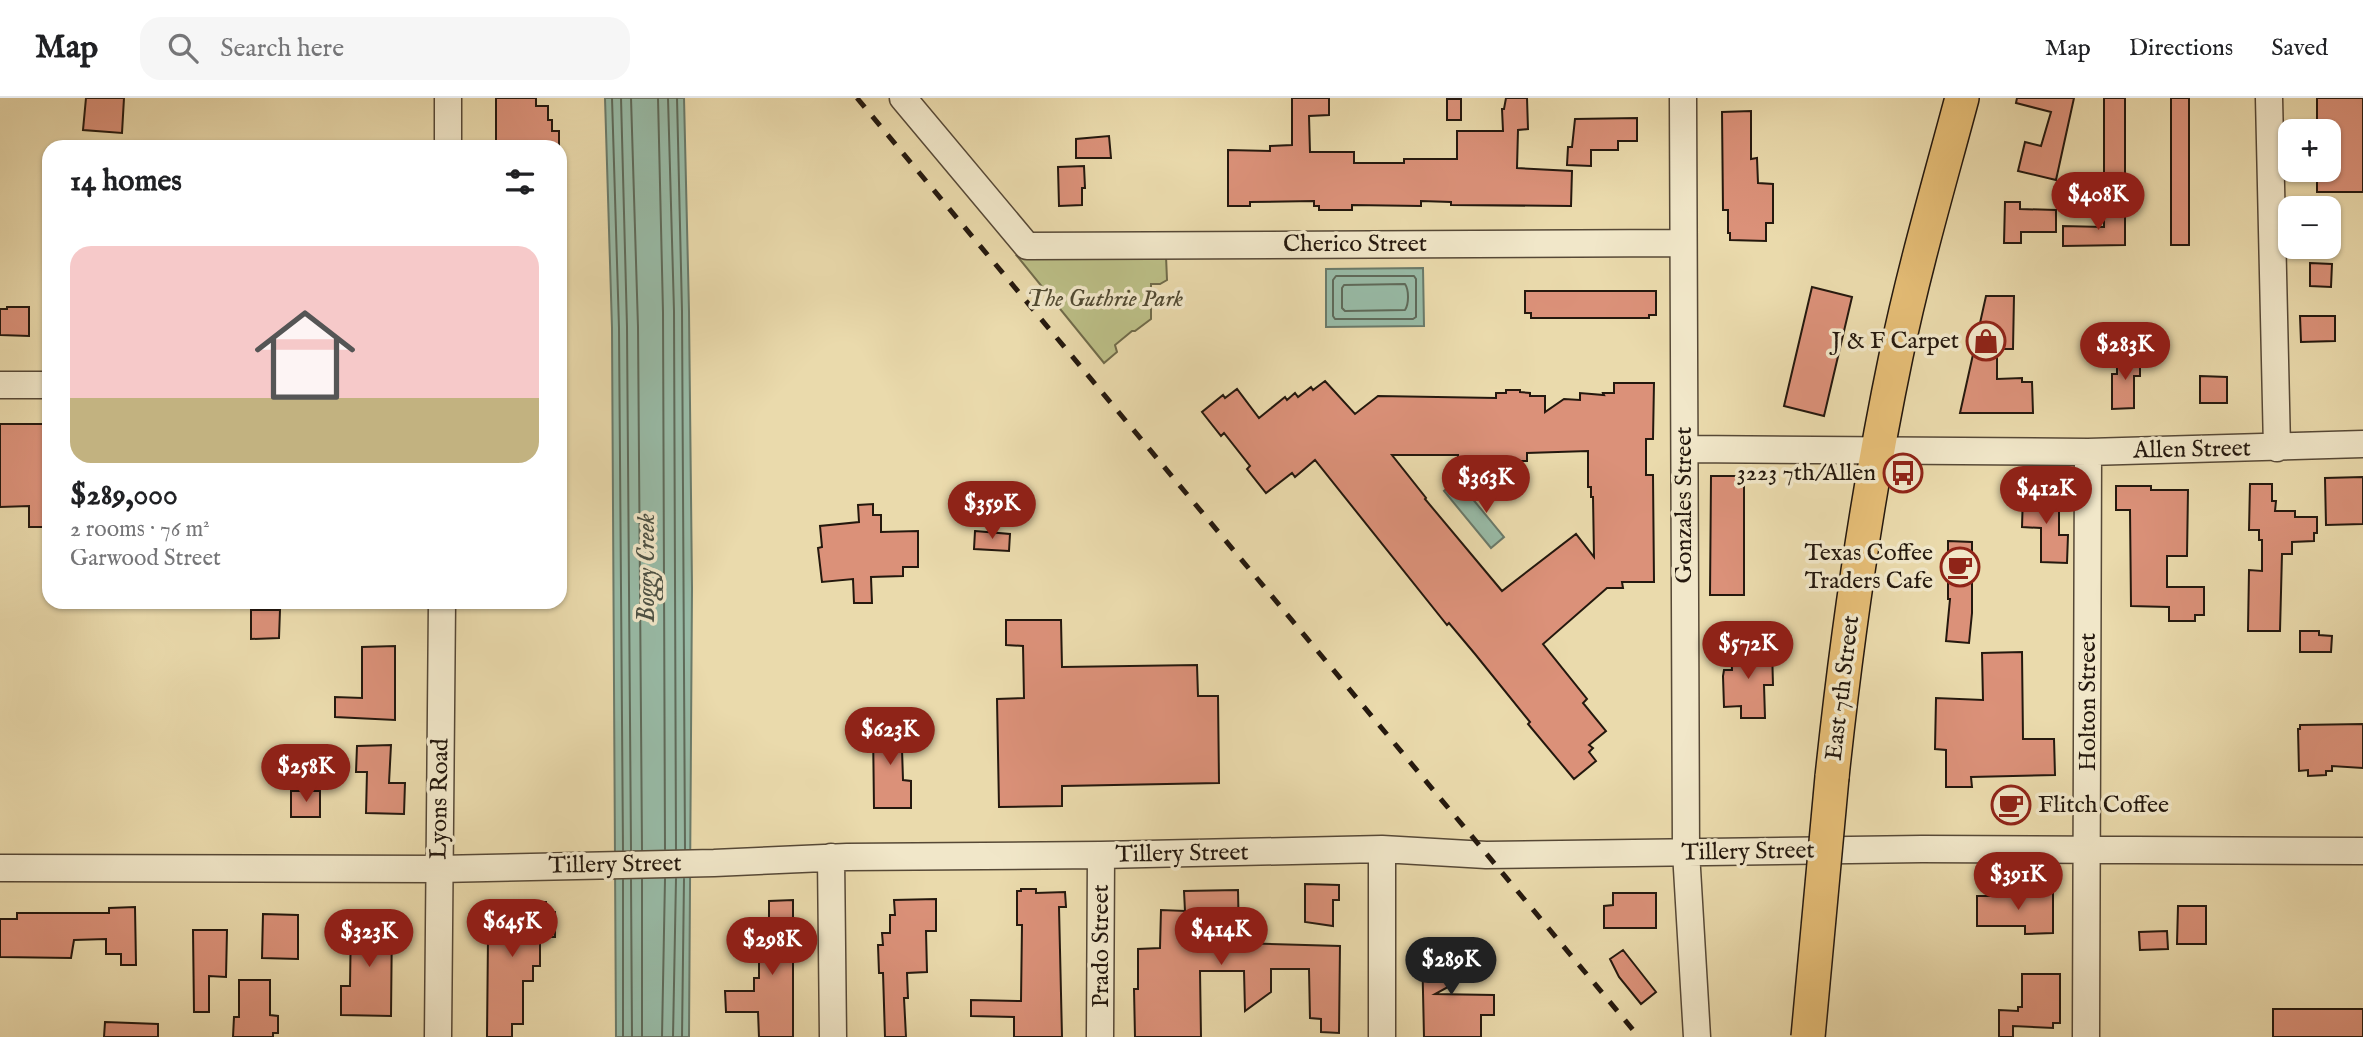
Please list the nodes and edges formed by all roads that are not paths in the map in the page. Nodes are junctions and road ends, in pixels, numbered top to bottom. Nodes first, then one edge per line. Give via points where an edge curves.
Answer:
1 (448, 98) edge
2 (903, 98) edge
3 (1683, 98) edge
4 (1962, 98) edge
5 (2269, 98) edge
6 (447, 140) edge
7 (1683, 243) junction
8 (0, 385) edge
9 (42, 385) edge
10 (2363, 444) edge
11 (2277, 448) junction
12 (1685, 449) junction
13 (1877, 451) junction
14 (2088, 452) junction
15 (442, 609) edge
16 (1382, 849) junction
17 (2087, 850) junction
18 (2363, 851) edge
19 (1686, 852) junction
20 (1101, 855) junction
21 (831, 857) junction
22 (0, 868) edge
23 (439, 869) junction
24 (438, 1037) edge
25 (833, 1037) edge
26 (1100, 1037) edge
27 (1382, 1037) edge
28 (1697, 1037) edge
29 (1808, 1037) edge
30 (2087, 1037) edge

1 - 6 street
2 - 7 street, Cherico Street via 1027,246
3 - 7 street, Gonzales Street
4 - 13 main road, East 7th Street via 1921,249
5 - 11 street
7 - 12 street, Gonzales Street
8 - 9 street
10 - 11 street, Allen Street
11 - 14 street, Allen Street
12 - 13 street, Allen Street
12 - 19 street, Gonzales Street
13 - 14 street, Allen Street
13 - 29 main road, East 7th Street, bridge via 1846,651
14 - 17 street, Holton Street
15 - 23 street, Lyons Road
16 - 19 street, Tillery Street via 1486,855
16 - 20 street, Tillery Street
16 - 27 street
17 - 18 street, Tillery Street
17 - 19 street, Tillery Street
17 - 30 street, Holton Street
19 - 28 street, Gonzales Street
20 - 21 street, Tillery Street
20 - 26 street, Prado Street
21 - 23 street, Tillery Street
21 - 25 street
22 - 23 street, Tillery Street
23 - 24 street, Lyons Road

